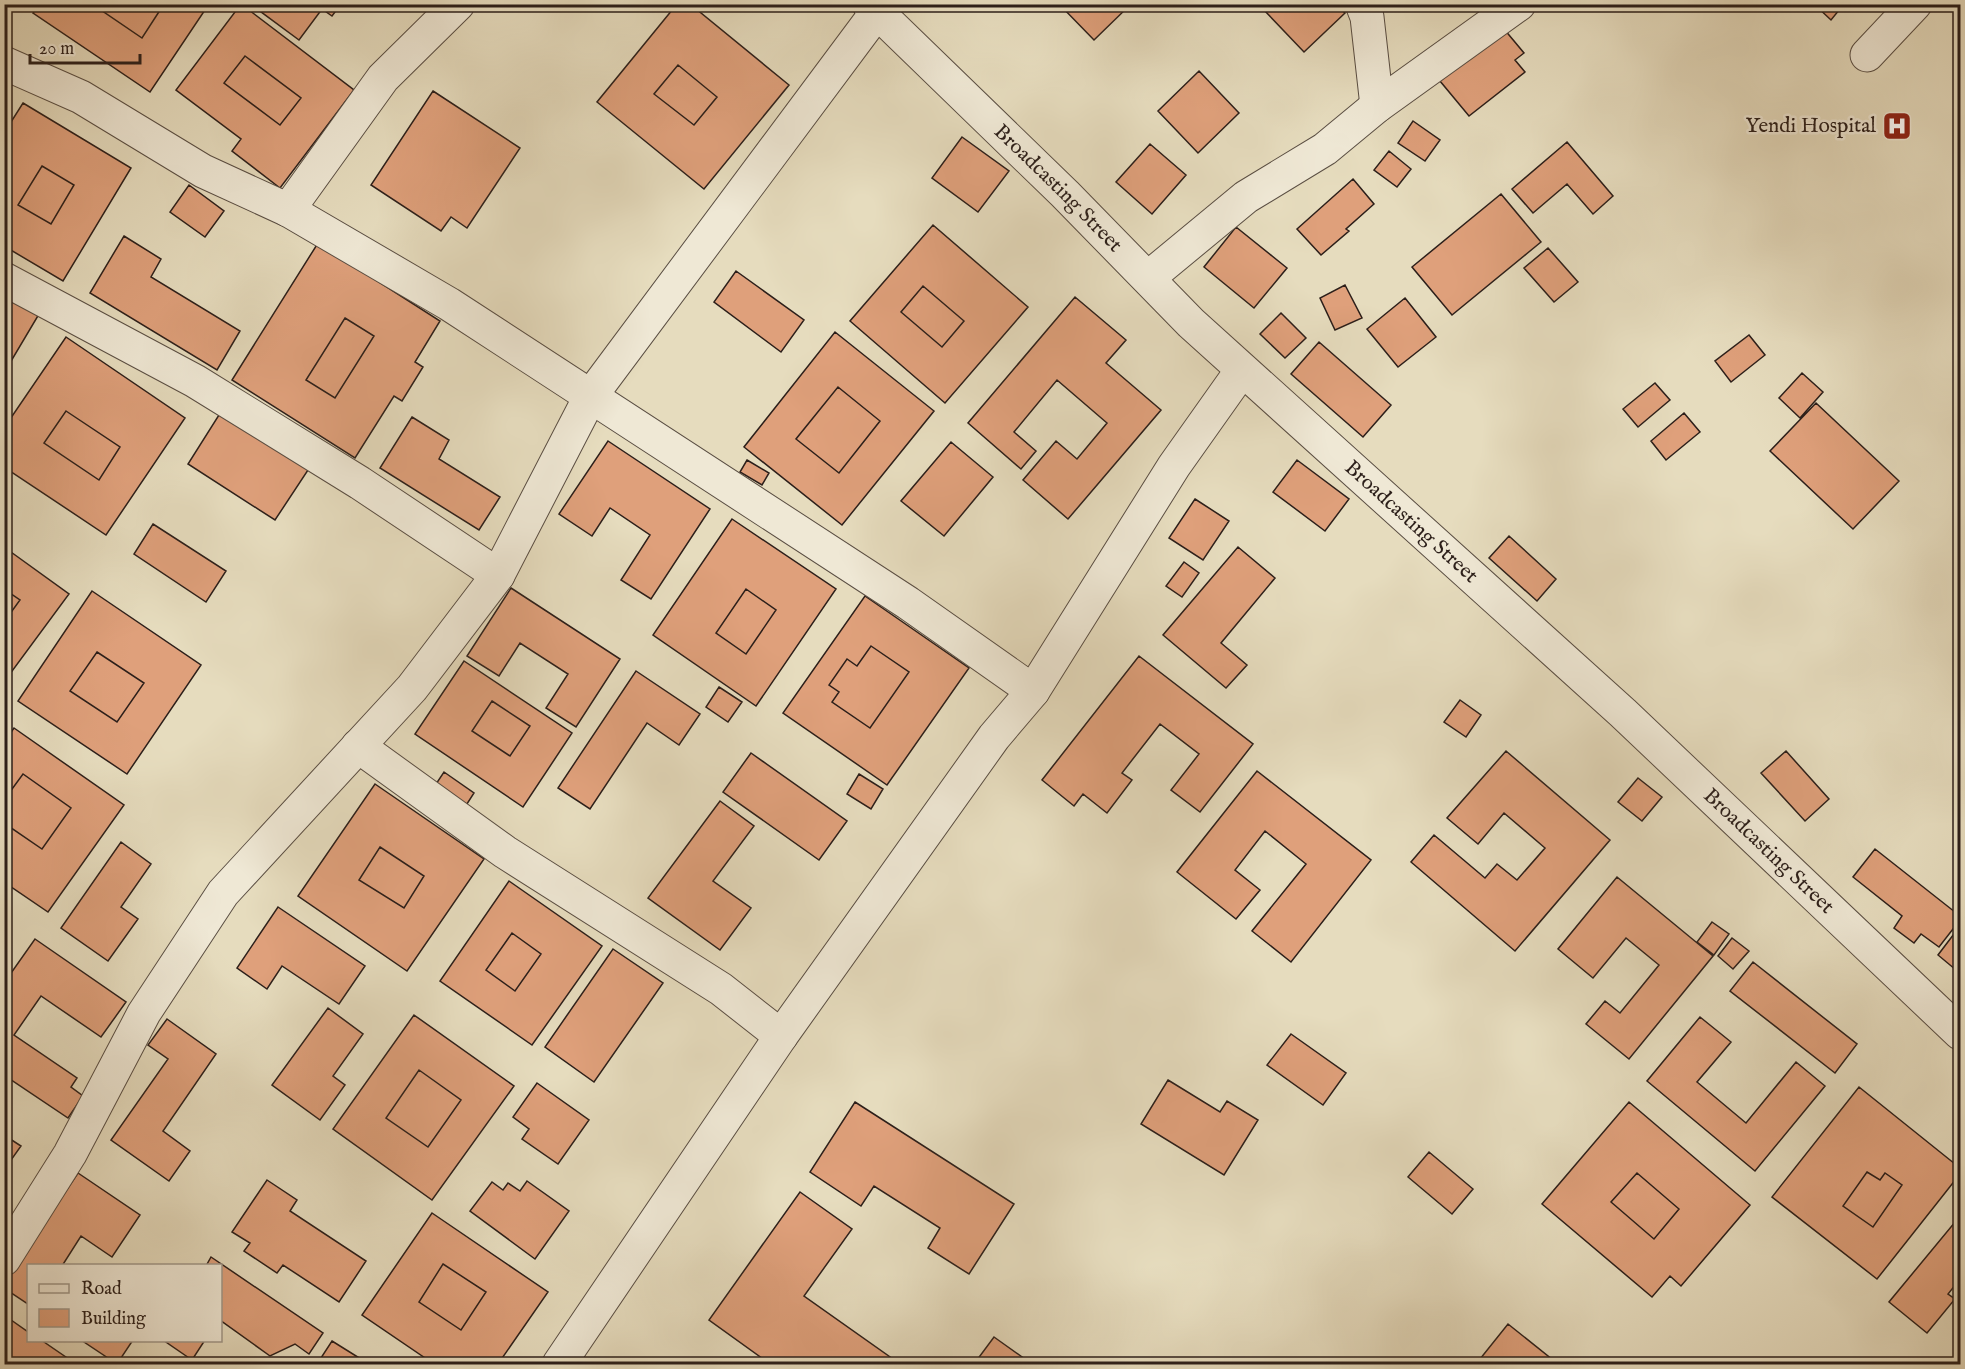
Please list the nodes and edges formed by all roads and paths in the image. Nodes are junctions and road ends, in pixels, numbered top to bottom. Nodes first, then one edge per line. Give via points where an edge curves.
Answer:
1 (458, 4) edge
2 (1362, 4) edge
3 (1519, 4) edge
4 (1915, 4) edge
5 (873, 8) edge
6 (1868, 55) dead end
7 (4, 63) edge
8 (1377, 106) junction
9 (288, 210) junction
10 (1148, 278) junction
11 (4, 279) edge
12 (1242, 370) junction
13 (590, 397) junction
14 (498, 575) junction
15 (1033, 691) junction
16 (358, 746) junction
17 (1960, 1034) edge
18 (780, 1036) junction
19 (4, 1259) edge
20 (559, 1365) edge

1 - 9 street via 383,78
2 - 8 street via 1367,17
3 - 8 street
4 - 6 street
5 - 10 street, Broadcasting Street
5 - 13 street
7 - 9 street via 81,97 203,171
8 - 10 street via 1325,148 1246,197
9 - 13 street via 448,304
10 - 12 street, Broadcasting Street
11 - 14 street via 195,381 360,483
12 - 15 street via 1174,466
12 - 17 street, Broadcasting Street via 1623,713
13 - 14 street
13 - 15 street via 908,603
14 - 16 street via 412,688
15 - 18 street via 994,737
16 - 18 street via 505,852 721,989
16 - 19 street via 223,892 144,1013 70,1154
18 - 20 street

